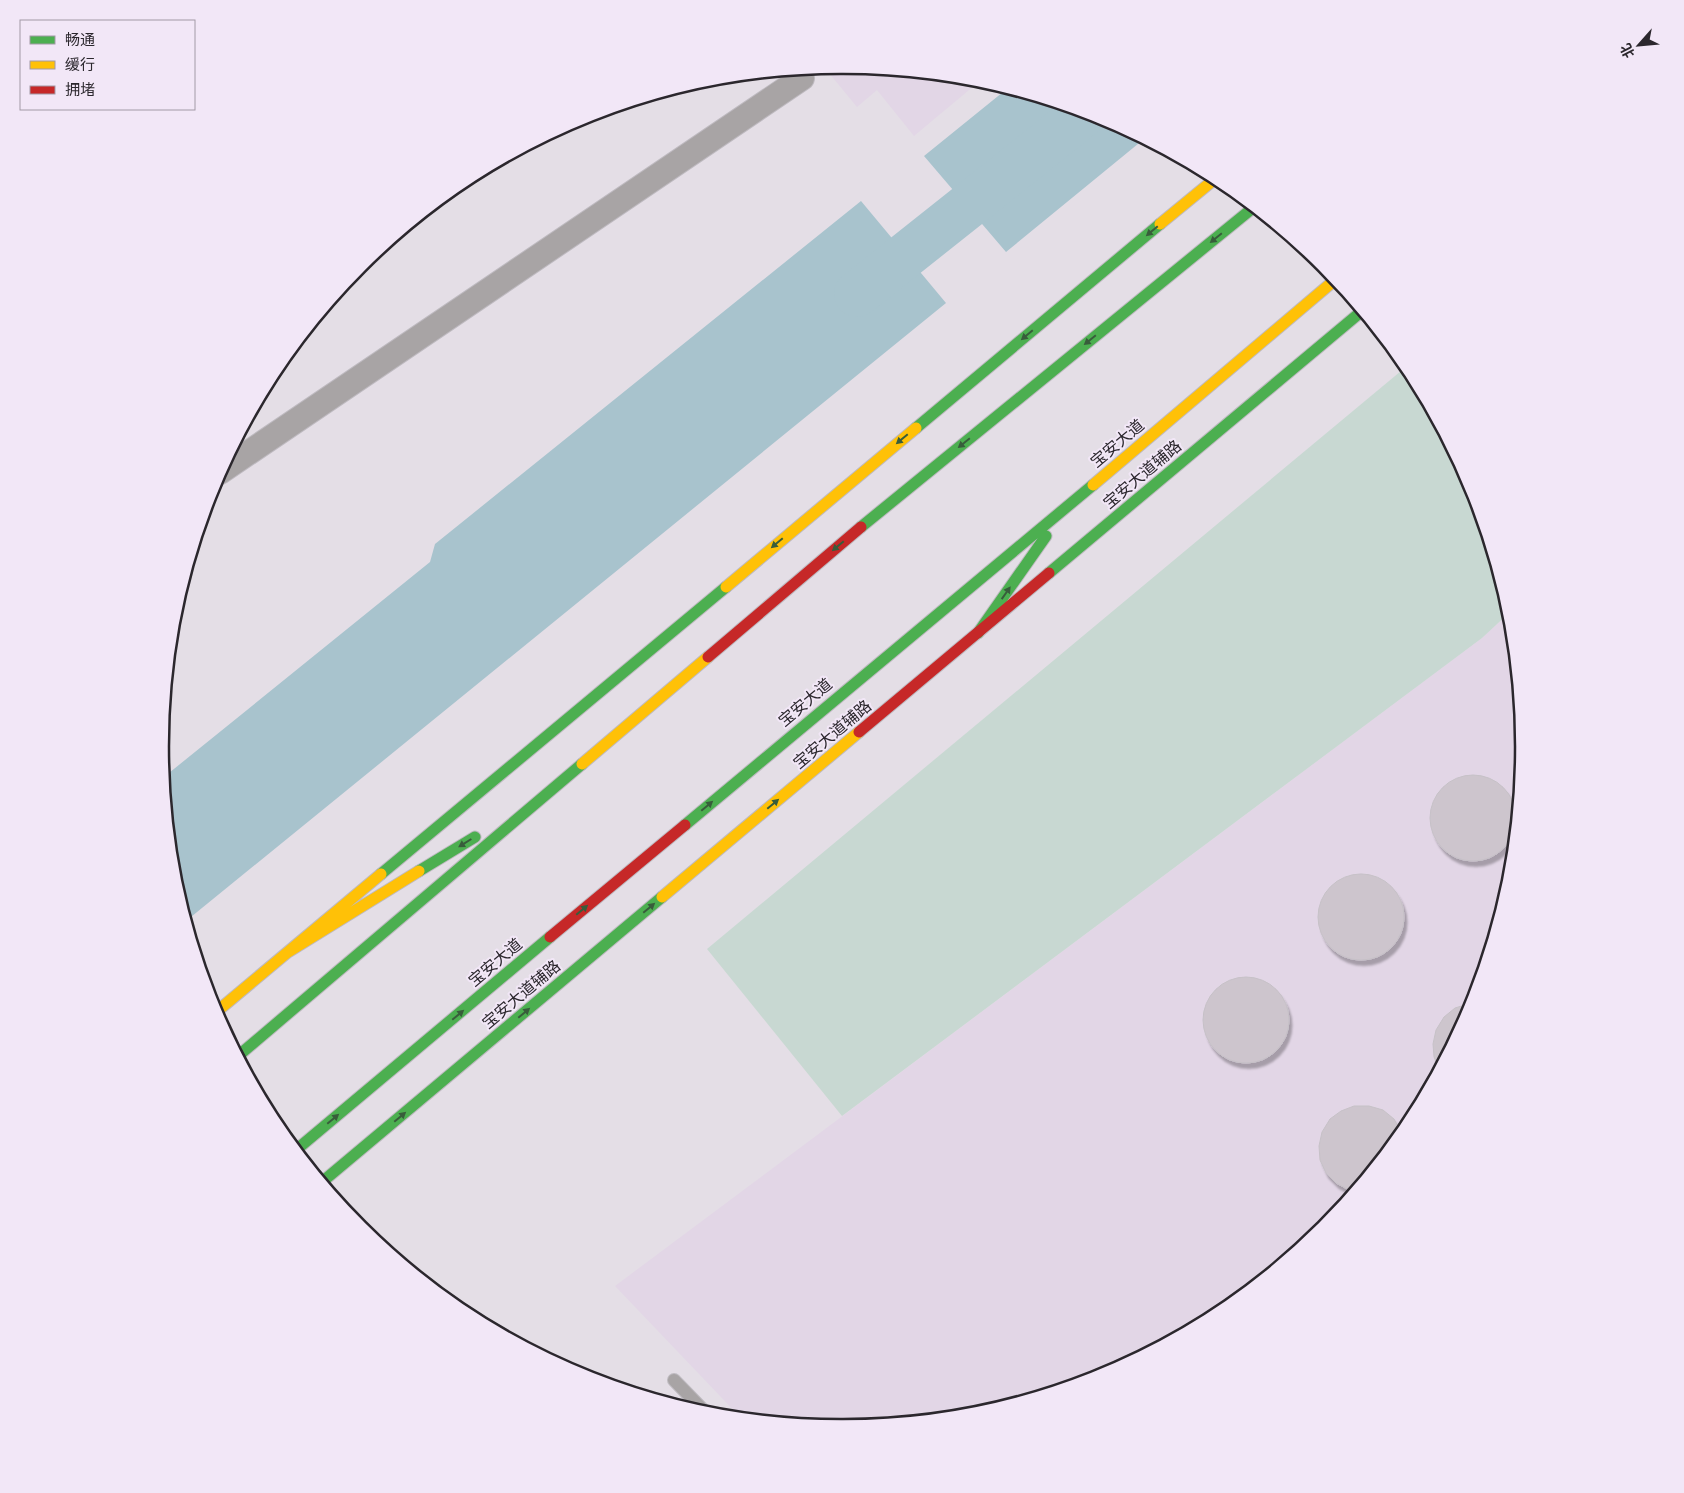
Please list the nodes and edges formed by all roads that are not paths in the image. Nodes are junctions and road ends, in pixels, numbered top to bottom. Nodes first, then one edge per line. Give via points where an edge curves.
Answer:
1 (799, 75) edge
2 (1210, 183) edge
3 (1249, 211) edge
4 (1331, 285) edge
5 (1358, 315) edge
6 (232, 464) edge
7 (1067, 507) junction
8 (978, 633) junction
9 (551, 790) junction
10 (288, 952) junction
11 (222, 1007) edge
12 (243, 1052) edge
13 (301, 1146) edge
14 (326, 1178) edge
15 (674, 1380) dead end
16 (697, 1403) edge

1 - 6 street via 802,78
2 -> 10 main road
3 -> 9 main road via 859,528
4 - 7 main road, 宝安大道
5 - 8 main road, 宝安大道辅路
8 -> 7 main road
13 -> 7 main road, 宝安大道
14 -> 8 main road, 宝安大道辅路
9 -> 10 main road
9 - 12 main road
10 - 11 main road
15 - 16 lane

